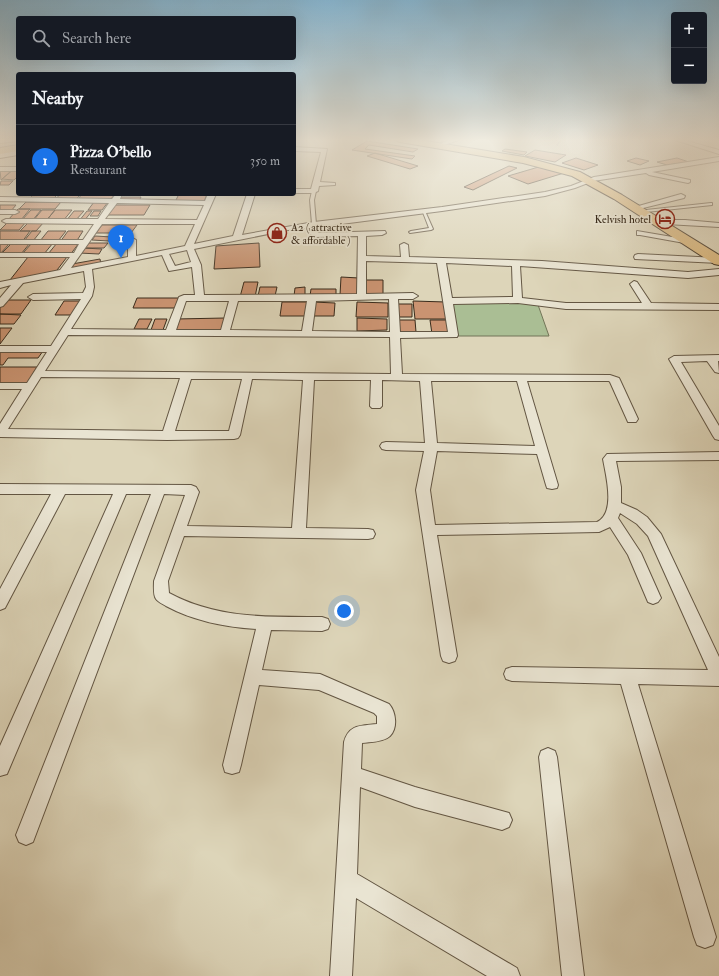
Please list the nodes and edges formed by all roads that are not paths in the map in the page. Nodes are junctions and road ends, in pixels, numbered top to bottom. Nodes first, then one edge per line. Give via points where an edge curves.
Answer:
1 (330, 185) edge
2 (578, 185) edge
3 (599, 185) edge
4 (600, 185) edge
5 (315, 187) junction
6 (296, 191) edge
7 (118, 196) edge
8 (211, 196) edge
9 (250, 196) edge
10 (681, 196) dead end
11 (30, 197) edge
12 (0, 199) edge
13 (114, 202) junction
14 (208, 203) junction
15 (711, 204) dead end
16 (643, 209) junction
17 (423, 211) junction
18 (0, 212) edge
19 (15, 212) junction
20 (6, 221) junction
21 (100, 222) junction
22 (199, 222) junction
23 (666, 222) junction
24 (314, 224) junction
25 (719, 225) edge
26 (0, 227) edge
27 (411, 232) dead end
28 (382, 233) dead end
29 (640, 233) dead end
30 (362, 234) junction
31 (237, 237) junction
32 (132, 240) dead end
33 (0, 242) edge
34 (84, 242) junction
35 (690, 242) junction
36 (404, 245) dead end
37 (189, 247) junction
38 (0, 255) edge
39 (74, 255) junction
40 (166, 255) dead end
41 (719, 255) edge
42 (638, 257) dead end
43 (362, 258) junction
44 (132, 259) junction
45 (405, 260) junction
46 (441, 261) junction
47 (719, 261) edge
48 (516, 263) junction
49 (196, 264) junction
50 (88, 268) junction
51 (719, 272) edge
52 (63, 273) junction
53 (20, 281) junction
54 (634, 284) dead end
55 (0, 285) edge
56 (87, 296) junction
57 (413, 296) dead end
58 (33, 297) dead end
59 (393, 297) junction
60 (200, 298) junction
61 (312, 298) junction
62 (361, 298) junction
63 (234, 299) junction
64 (518, 300) junction
65 (448, 301) junction
66 (0, 304) edge
67 (648, 306) junction
68 (719, 307) edge
69 (65, 332) junction
70 (170, 332) junction
71 (225, 332) junction
72 (307, 333) junction
73 (395, 334) junction
74 (54, 349) junction
75 (0, 350) edge
76 (715, 358) edge
77 (719, 370) edge
78 (39, 374) junction
79 (187, 375) junction
80 (248, 376) junction
81 (309, 376) junction
82 (377, 377) junction
83 (397, 377) junction
84 (425, 378) junction
85 (521, 378) junction
86 (0, 386) edge
87 (31, 386) junction
88 (376, 406) dead end
89 (632, 419) dead end
90 (0, 433) edge
91 (167, 436) junction
92 (719, 436) edge
93 (386, 446) dead end
94 (431, 448) junction
95 (542, 450) junction
96 (719, 456) edge
97 (552, 485) dead end
98 (0, 489) edge
99 (160, 489) junction
100 (60, 490) junction
101 (121, 490) junction
102 (613, 513) junction
103 (429, 530) junction
104 (178, 531) junction
105 (299, 533) junction
106 (368, 534) dead end
107 (653, 598) dead end
108 (0, 604) edge
109 (265, 623) junction
110 (322, 624) dead end
111 (449, 656) dead end
112 (512, 674) dead end
113 (252, 677) junction
114 (627, 677) junction
115 (719, 677) edge
116 (548, 757) dead end
117 (232, 766) dead end
118 (0, 768) edge
119 (352, 775) junction
120 (502, 820) dead end
121 (26, 835) dead end
122 (346, 880) junction
123 (705, 937) dead end
124 (341, 976) edge
125 (509, 976) edge
126 (573, 976) edge

1 - 5 street
2 - 17 street via 554,192
3 - 35 main road
4 - 16 main road
5 - 6 street
5 - 24 lane via 312,200
7 - 13 street
8 - 14 street
9 - 31 street
10 - 16 street
11 - 12 street
11 - 13 street
11 - 19 street
13 - 14 street
13 - 21 street
14 - 22 street
15 - 16 lane
16 - 23 main road
17 - 24 street
17 - 27 lane via 431,226 430,230
18 - 19 street
19 - 20 street
20 - 21 street
20 - 26 street
21 - 22 street
21 - 34 street
22 - 37 street
23 - 25 street
23 - 41 main road
24 - 30 street via 315,235
24 - 31 street
28 - 30 street
29 - 35 street
30 - 43 street
31 - 37 street
32 - 44 street
33 - 34 street
34 - 39 street
35 - 47 main road
36 - 45 street
37 - 44 street
37 - 49 street
38 - 39 street
39 - 52 street
40 - 49 street via 172,269
42 - 47 street
43 - 45 street
43 - 62 street
44 - 50 street
45 - 46 street
46 - 48 street
46 - 65 street
48 - 51 street via 688,275
48 - 64 street
49 - 60 street
50 - 52 street
50 - 56 street via 90,287
52 - 53 street
53 - 55 street
53 - 66 street
54 - 67 street
56 - 58 street
56 - 69 street
57 - 59 street
59 - 62 street
59 - 73 street
60 - 63 street
60 - 70 street via 182,299
61 - 62 street
61 - 63 street
61 - 72 street
63 - 71 street
64 - 65 street
64 - 67 street via 566,306
65 - 73 street via 453,335
67 - 68 street
69 - 70 street
69 - 74 street
70 - 71 street
71 - 72 street
72 - 73 street
73 - 83 street
74 - 75 street
74 - 78 street
76 - 77 street
76 - 92 street via 674,359
78 - 79 street
78 - 87 street
79 - 80 street
79 - 91 street
80 - 81 street
80 - 91 street via 234,435
81 - 82 street
81 - 105 street
82 - 83 street
82 - 88 street
83 - 84 street
84 - 85 street
84 - 94 street
85 - 89 street via 613,378
85 - 95 street
86 - 87 street
87 - 90 street
90 - 91 street
93 - 94 street
94 - 95 street
94 - 103 street via 423,490
95 - 97 street
96 - 102 street via 611,457 609,459
98 - 100 street
99 - 101 street
99 - 104 street via 192,490
99 - 121 street
100 - 101 street
100 - 108 street
101 - 118 street
102 - 103 street via 608,524 599,528
102 - 107 street
102 - 115 street via 629,511 648,525 654,534
103 - 111 street
104 - 105 street
104 - 109 street via 161,581 162,596 204,614
105 - 106 street
109 - 110 street
109 - 113 street
112 - 114 street
113 - 117 street
113 - 119 street via 320,682 385,710 387,719 384,730 357,735 354,738
114 - 115 street
114 - 123 street
116 - 126 street
119 - 120 street via 415,797
119 - 122 street
122 - 124 street
122 - 125 street

